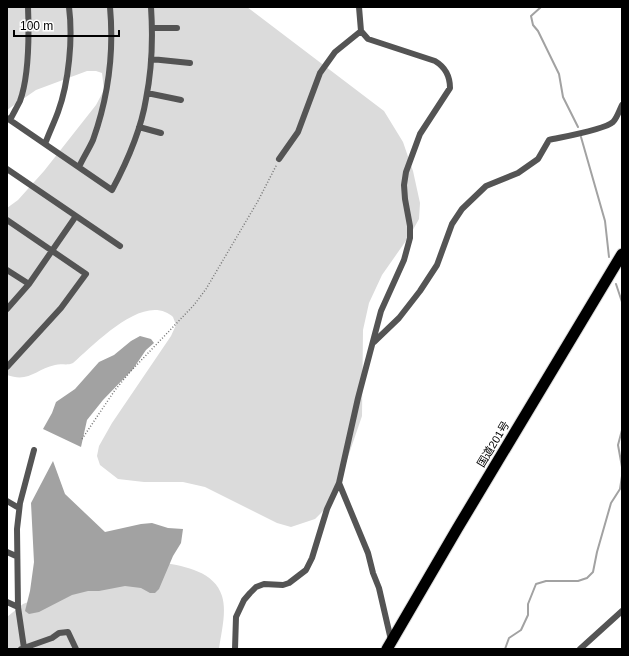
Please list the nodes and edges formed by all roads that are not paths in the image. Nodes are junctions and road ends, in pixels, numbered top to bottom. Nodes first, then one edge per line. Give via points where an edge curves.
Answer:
1 (28, 7) edge
2 (69, 7) edge
3 (110, 7) edge
4 (151, 7) edge
5 (359, 7) edge
6 (152, 28) junction
7 (177, 28) dead end
8 (361, 31) junction
9 (151, 59) junction
10 (190, 63) dead end
11 (147, 93) junction
12 (181, 100) dead end
13 (622, 106) edge
14 (9, 119) edge
15 (139, 127) junction
16 (161, 133) dead end
17 (45, 144) junction
18 (279, 159) road end
19 (79, 167) junction
20 (7, 169) edge
21 (76, 216) junction
22 (7, 220) edge
23 (120, 246) dead end
24 (52, 250) junction
25 (622, 254) edge
26 (7, 270) edge
27 (29, 284) junction
28 (7, 309) edge
29 (373, 343) junction
30 (7, 367) edge
31 (34, 450) dead end
32 (339, 483) junction
33 (7, 500) edge
34 (19, 508) junction
35 (7, 552) edge
36 (16, 556) junction
37 (7, 602) edge
38 (18, 607) junction
39 (622, 611) edge
40 (391, 646) edge
41 (22, 648) edge
42 (76, 649) edge
43 (235, 649) edge
44 (580, 649) edge

1 - 14 street via 29,32 25,78 20,100
2 - 17 street via 71,28 66,78 59,111
3 - 19 street via 111,53 102,109 92,140
4 - 6 street
5 - 8 street
6 - 7 street
6 - 9 street
8 - 18 street via 335,52 320,72 298,132
8 - 29 street via 368,39 443,65 450,82 450,88 420,134 406,172 404,185 410,238 404,260 380,311
9 - 10 street
9 - 11 street
11 - 12 street
11 - 15 street
13 - 29 street via 612,123 549,140 538,159 518,173 486,186 476,195 452,224 437,265 420,291 399,318
14 - 17 street
15 - 16 street
15 - 19 street via 112,190
17 - 19 street
20 - 21 street
21 - 23 street
21 - 24 street
22 - 24 street
24 - 27 street
24 - 30 street via 86,274 61,308
25 - 40 highway, 国道201号
26 - 27 street
27 - 28 street
29 - 32 street
31 - 34 street
32 - 40 street via 368,553 379,588
32 - 43 street via 306,570 289,583 264,584 244,600 236,617
33 - 34 street
34 - 36 street
35 - 36 street
36 - 38 street
37 - 38 street
38 - 41 street
39 - 44 street
41 - 42 street via 68,632

